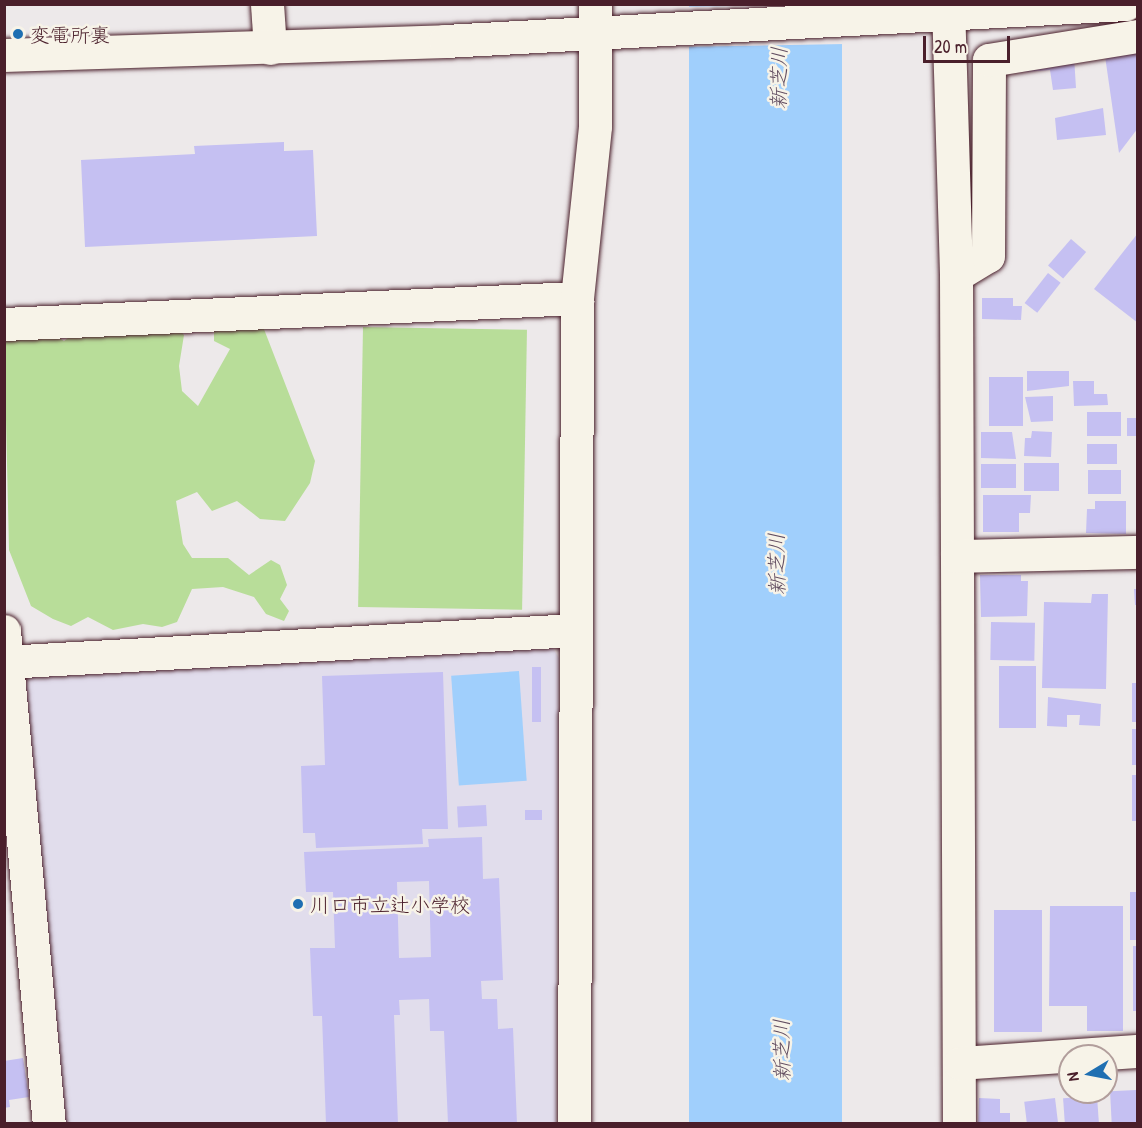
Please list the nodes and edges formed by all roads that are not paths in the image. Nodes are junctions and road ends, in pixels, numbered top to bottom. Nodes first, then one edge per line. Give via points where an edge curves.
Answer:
1 (267, 4) edge
2 (1126, 4) edge
3 (940, 12) edge
4 (603, 23) edge
5 (1137, 36) edge
6 (270, 48) junction
7 (4, 55) edge
8 (956, 274) junction
9 (577, 298) junction
10 (4, 324) edge
11 (1137, 552) edge
12 (957, 556) junction
13 (575, 630) junction
14 (6, 652) edge
15 (1137, 1051) edge
16 (960, 1063) junction
17 (49, 1124) edge
18 (574, 1124) edge
19 (959, 1124) edge

1 - 6 street
2 - 3 street
3 - 4 street
3 - 8 street
4 - 6 street
4 - 9 street
5 - 8 street via 989,60 987,256
6 - 7 street
8 - 12 street
9 - 10 street
9 - 13 street
11 - 12 street
12 - 16 street
13 - 14 street
13 - 18 street
14 - 17 street
15 - 16 street
16 - 19 street

